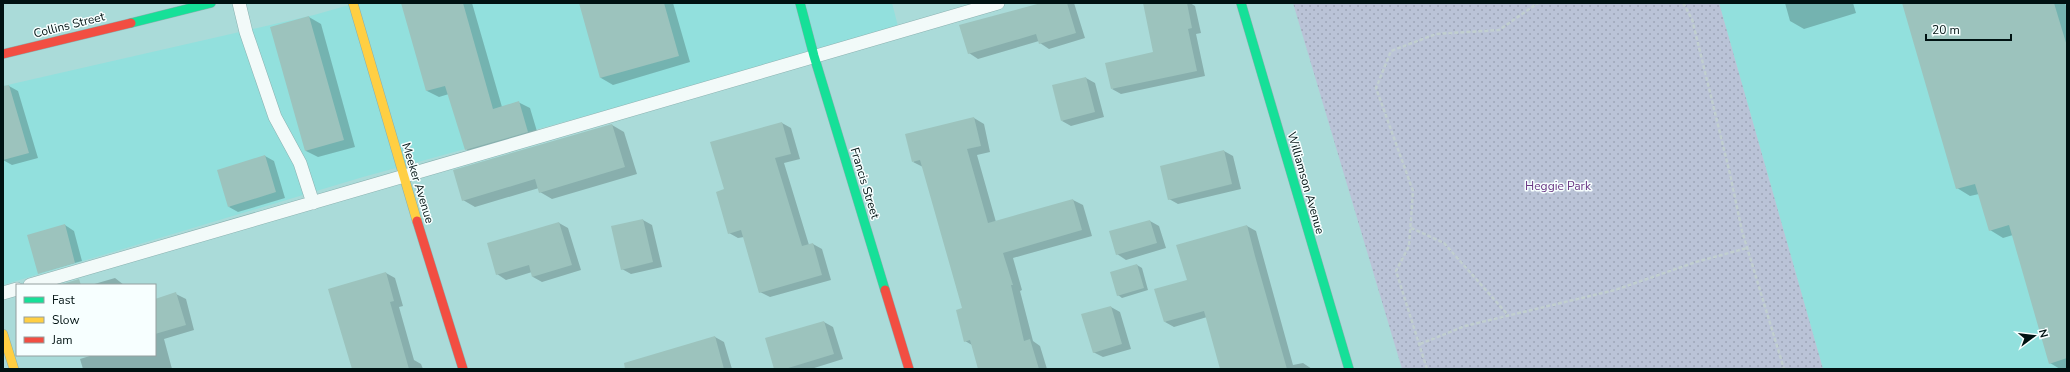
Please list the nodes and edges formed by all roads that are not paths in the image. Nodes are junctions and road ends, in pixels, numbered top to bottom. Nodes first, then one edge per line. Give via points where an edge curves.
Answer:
1 (211, 3) edge
2 (239, 3) edge
3 (353, 3) edge
4 (800, 3) edge
5 (998, 3) edge
6 (1241, 3) edge
7 (3, 54) edge
8 (814, 56) junction
9 (403, 176) junction
10 (313, 203) junction
11 (33, 284) edge
12 (16, 289) edge
13 (3, 293) edge
14 (3, 334) edge
15 (14, 369) edge
16 (463, 369) edge
17 (909, 369) edge
18 (1349, 369) edge

1 - 7 street, Collins Street
2 - 10 lane via 246,32 275,117 300,163
3 - 9 street, Meeker Avenue
4 - 8 street, Francis Street
5 - 8 lane
6 - 18 street, Williamson Avenue
8 - 9 lane
8 - 17 street, Francis Street
9 - 10 lane
9 - 16 street, Meeker Avenue
10 - 11 lane
12 - 13 lane
14 - 15 street

